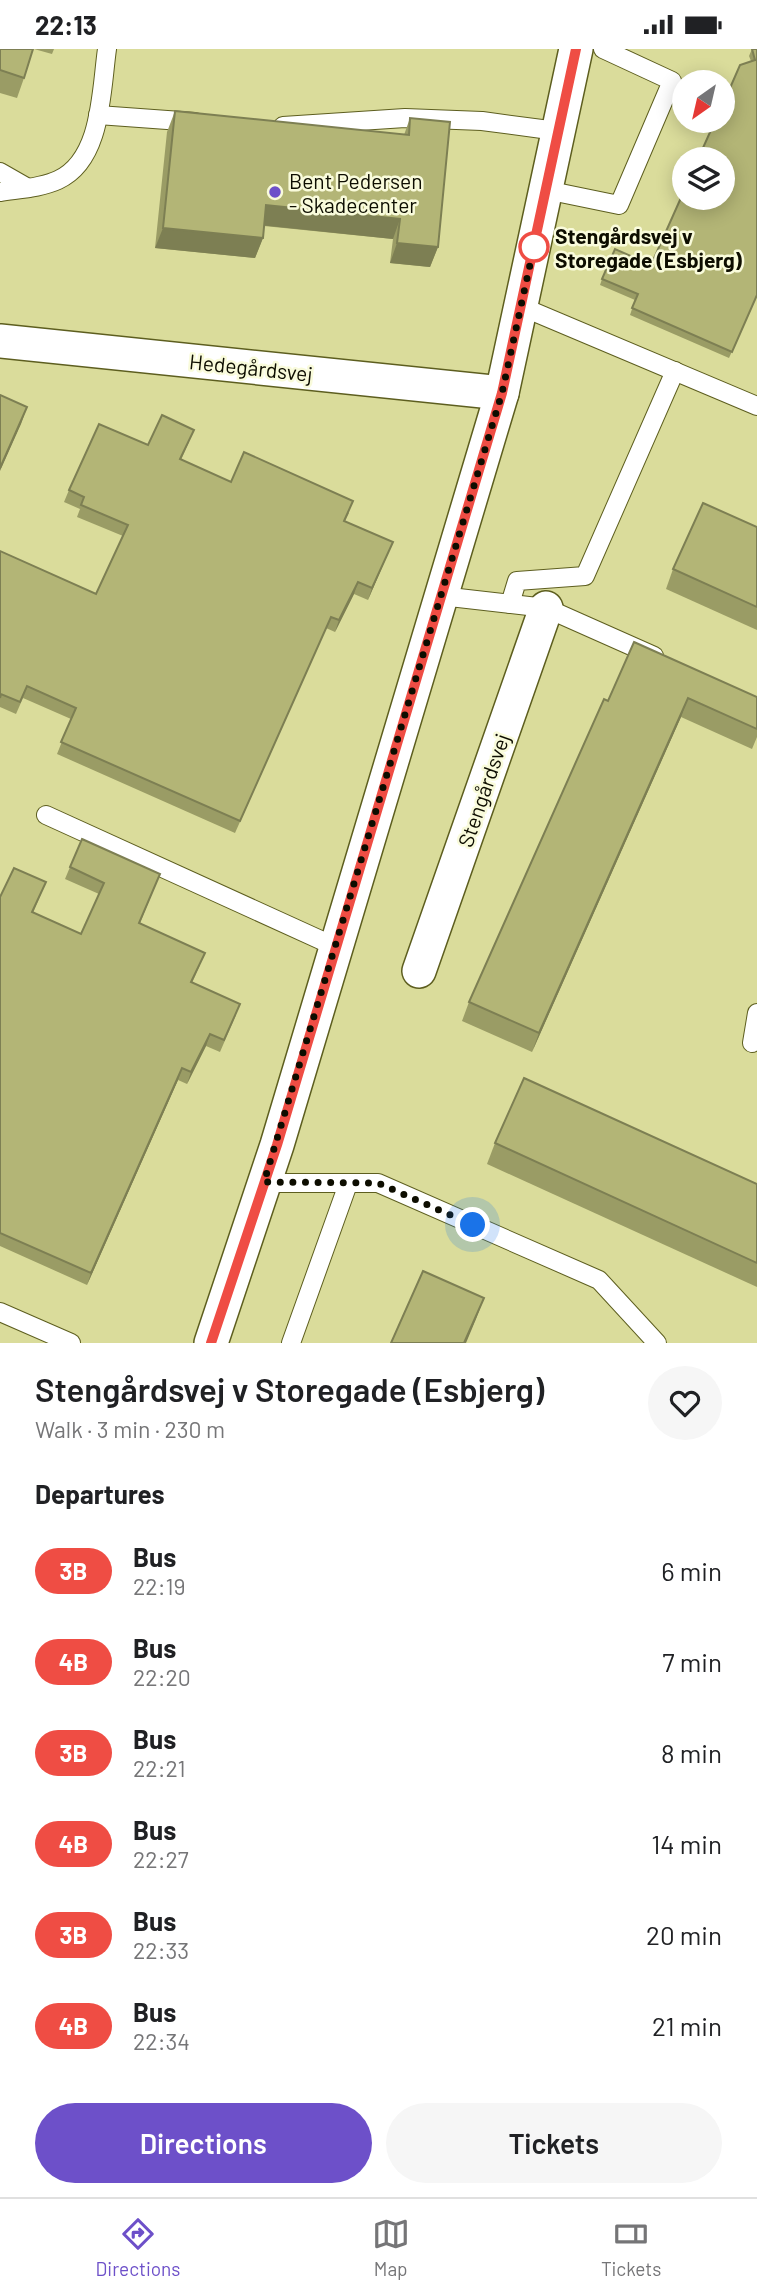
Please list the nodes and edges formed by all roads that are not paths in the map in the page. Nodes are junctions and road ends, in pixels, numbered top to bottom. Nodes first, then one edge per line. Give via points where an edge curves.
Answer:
1 (107, 49) edge
2 (576, 49) edge
3 (603, 49) edge
4 (97, 115) junction
5 (207, 123) edge
6 (261, 126) edge
7 (557, 131) junction
8 (0, 172) edge
9 (28, 188) junction
10 (546, 190) junction
11 (0, 192) edge
12 (520, 306) junction
13 (0, 341) edge
14 (675, 371) junction
15 (502, 393) junction
16 (757, 406) edge
17 (441, 596) junction
18 (510, 604) junction
19 (547, 608) junction
20 (671, 663) edge
21 (46, 815) dead end
22 (336, 947) junction
23 (419, 971) dead end
24 (757, 1013) edge
25 (752, 1044) dead end
26 (264, 1182) junction
27 (348, 1184) junction
28 (0, 1312) edge
29 (71, 1343) edge
30 (211, 1343) edge
31 (291, 1343) edge
32 (657, 1343) edge

1 - 4 lane
2 - 7 street
3 - 10 lane via 672,81 619,205
4 - 5 lane
4 - 9 lane via 93,141 71,172 57,181
6 - 7 lane via 405,118 482,121
7 - 10 street
8 - 9 lane
9 - 11 lane
10 - 12 street
12 - 14 lane
12 - 15 street
13 - 15 street, Hedegårdsvej
14 - 16 lane
14 - 18 lane via 585,576 517,581
15 - 17 street
17 - 18 lane
17 - 22 street
18 - 19 lane
19 - 20 lane
19 - 23 street, Stengårdsvej
21 - 22 lane
22 - 26 street
24 - 25 lane
26 - 27 lane
26 - 30 street
27 - 31 lane
27 - 32 lane via 378,1183 599,1280
28 - 29 lane

